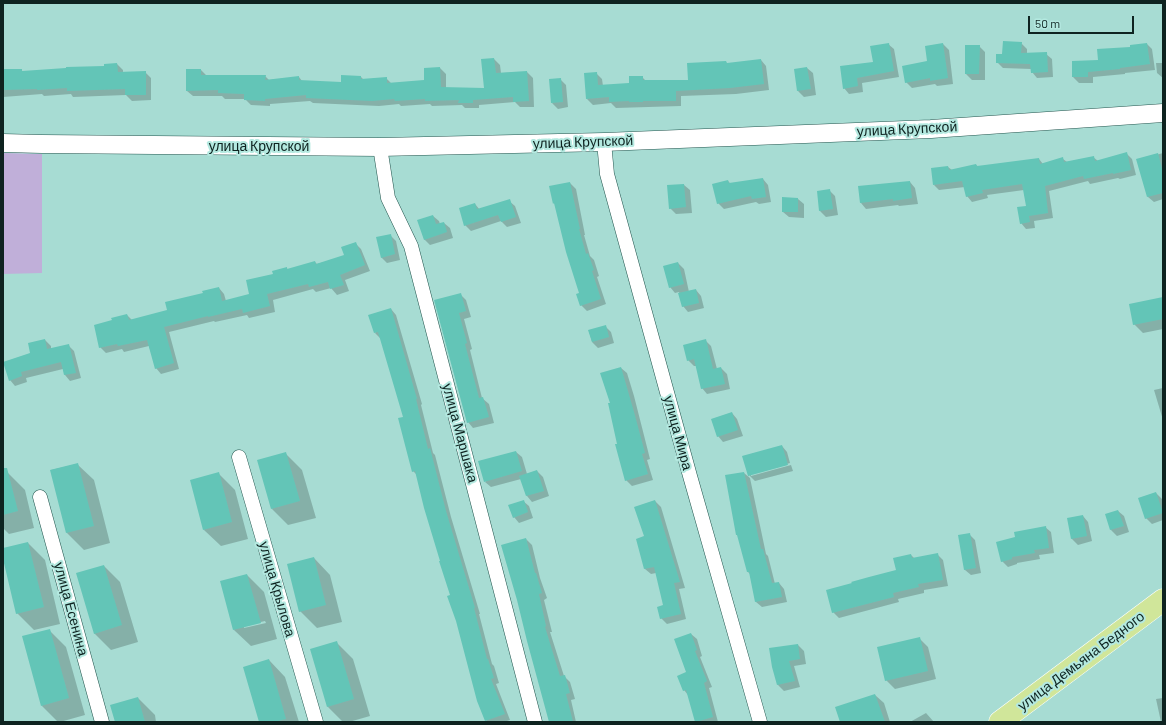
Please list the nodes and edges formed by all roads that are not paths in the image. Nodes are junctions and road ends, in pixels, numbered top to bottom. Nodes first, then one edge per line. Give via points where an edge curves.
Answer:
1 (1163, 113) edge
2 (604, 142) junction
3 (3, 143) edge
4 (380, 147) junction
5 (239, 457) dead end
6 (40, 497) dead end
7 (1163, 600) edge
8 (102, 722) edge
9 (316, 722) edge
10 (535, 722) edge
11 (760, 722) edge
12 (1000, 722) edge

1 - 2 street, улица Крупской via 931,129
2 - 4 street, улица Крупской
2 - 11 street, улица Мира via 607,174
3 - 4 street, улица Крупской
4 - 10 street, улица Маршака via 388,198 411,246
5 - 9 street, улица Крылова
6 - 8 street, улица Есенина
7 - 12 main road, улица Демьяна Бедного

